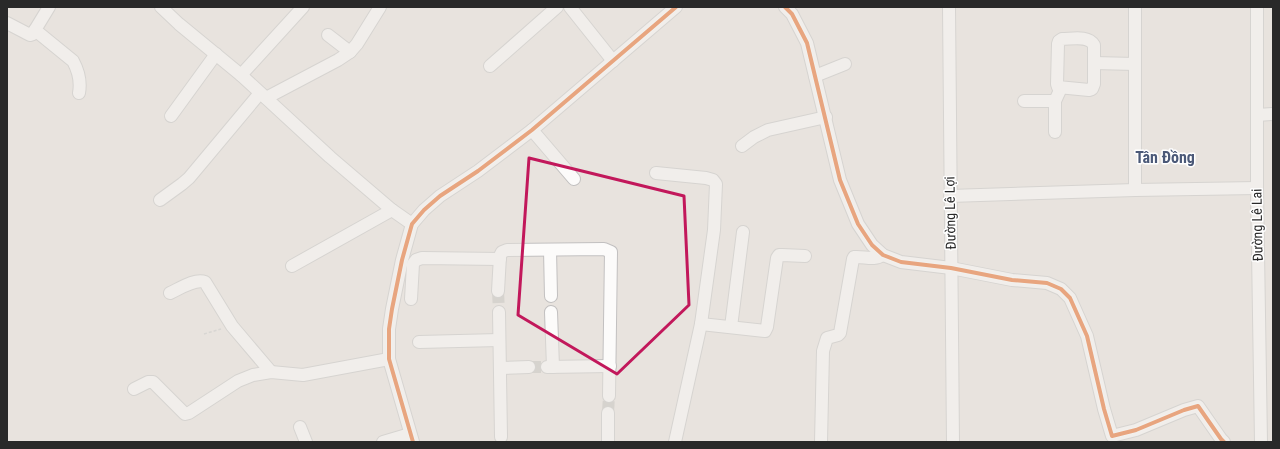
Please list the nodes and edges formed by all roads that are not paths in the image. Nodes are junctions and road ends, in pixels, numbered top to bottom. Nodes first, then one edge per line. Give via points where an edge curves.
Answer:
1 (49, 7) edge
2 (161, 7) edge
3 (303, 7) edge
4 (380, 7) edge
5 (557, 7) edge
6 (570, 7) edge
7 (676, 7) edge
8 (785, 7) edge
9 (949, 7) edge
10 (1135, 7) edge
11 (1257, 7) edge
12 (7, 23) edge
13 (35, 30) junction
14 (328, 35) dead end
15 (350, 52) junction
16 (216, 54) junction
17 (613, 61) junction
18 (1094, 63) junction
19 (845, 64) dead end
20 (1135, 64) junction
21 (490, 66) dead end
22 (241, 76) junction
23 (815, 76) junction
24 (1061, 88) junction
25 (79, 93) dead end
26 (263, 96) junction
27 (1024, 101) dead end
28 (1055, 101) junction
29 (1273, 114) edge
30 (1257, 115) junction
31 (171, 116) dead end
32 (826, 117) junction
33 (532, 130) junction
34 (1055, 132) dead end
35 (742, 146) dead end
36 (656, 173) dead end
37 (574, 179) dead end
38 (1257, 188) junction
39 (1135, 190) junction
40 (950, 196) junction
41 (160, 200) dead end
42 (392, 210) junction
43 (412, 224) junction
44 (743, 232) dead end
45 (550, 250) junction
46 (883, 255) junction
47 (805, 256) dead end
48 (500, 259) junction
49 (292, 266) dead end
50 (952, 268) junction
51 (498, 291) tunnel mouth
52 (170, 293) dead end
53 (551, 296) dead end
54 (411, 298) dead end
55 (499, 312) tunnel mouth
56 (551, 312) dead end
57 (701, 324) junction
58 (731, 327) junction
59 (499, 340) junction
60 (419, 342) dead end
61 (389, 359) junction
62 (610, 366) junction
63 (530, 367) tunnel mouth
64 (500, 368) junction
65 (271, 372) junction
66 (134, 389) dead end
67 (609, 396) tunnel mouth
68 (608, 413) tunnel mouth
69 (300, 427) dead end
70 (501, 437) dead end
71 (411, 438) edge
72 (306, 442) edge
73 (383, 442) edge
74 (608, 442) edge
75 (675, 442) edge
76 (821, 442) edge
77 (953, 442) edge
78 (1224, 442) edge
79 (1261, 442) edge

1 - 13 street
2 - 16 street
3 - 22 street
4 - 15 street
5 - 21 street
6 - 17 street
7 - 17 street
8 - 23 street via 792,14 807,43
9 - 40 street, Đường Lê Lợi
10 - 20 street
11 - 30 street, Đường Lê Lai
12 - 13 street via 30,35
13 - 25 street via 74,62 80,78
14 - 15 street
15 - 26 street
16 - 22 street
16 - 31 street
17 - 33 street
18 - 20 street
18 - 24 street via 1092,89
18 - 24 street via 1092,41 1059,41 1057,84
19 - 23 street
20 - 39 street
22 - 26 street
23 - 32 street
24 - 28 street
26 - 41 street via 189,178
26 - 42 street
27 - 28 street
28 - 34 street
29 - 30 street
30 - 38 street, Đường Lê Lai
32 - 35 street via 768,130
32 - 46 street via 840,180 858,224 872,245
33 - 37 street
33 - 43 street via 440,196
36 - 57 street via 706,178 716,184 714,230
38 - 39 street
38 - 79 street, Đường Lê Lai
39 - 40 street
40 - 50 street, Đường Lê Lợi
42 - 43 street
42 - 49 street
43 - 61 street via 392,309
44 - 58 street
45 - 48 street via 507,250 502,252
45 - 53 street
45 - 62 street via 604,249 612,252
46 - 50 street via 901,262
46 - 76 street via 876,258 853,259 840,333 827,338 823,351
47 - 58 street via 779,255 777,258 767,327 764,331
48 - 51 street
48 - 54 street via 416,260 413,264
50 - 77 street, Đường Lê Lợi
50 - 78 street via 1012,280 1047,283 1061,289 1070,298 1088,336 1112,436 1136,430 1198,406
52 - 65 street via 196,282 205,282 232,326
55 - 59 street
56 - 62 street via 550,367
57 - 58 street
57 - 75 street
59 - 60 street
59 - 64 street
61 - 65 street via 303,375
61 - 71 street
62 - 67 street
63 - 64 street
64 - 70 street
65 - 66 street via 238,381 185,414 153,382
68 - 74 street
69 - 72 street
71 - 73 street

